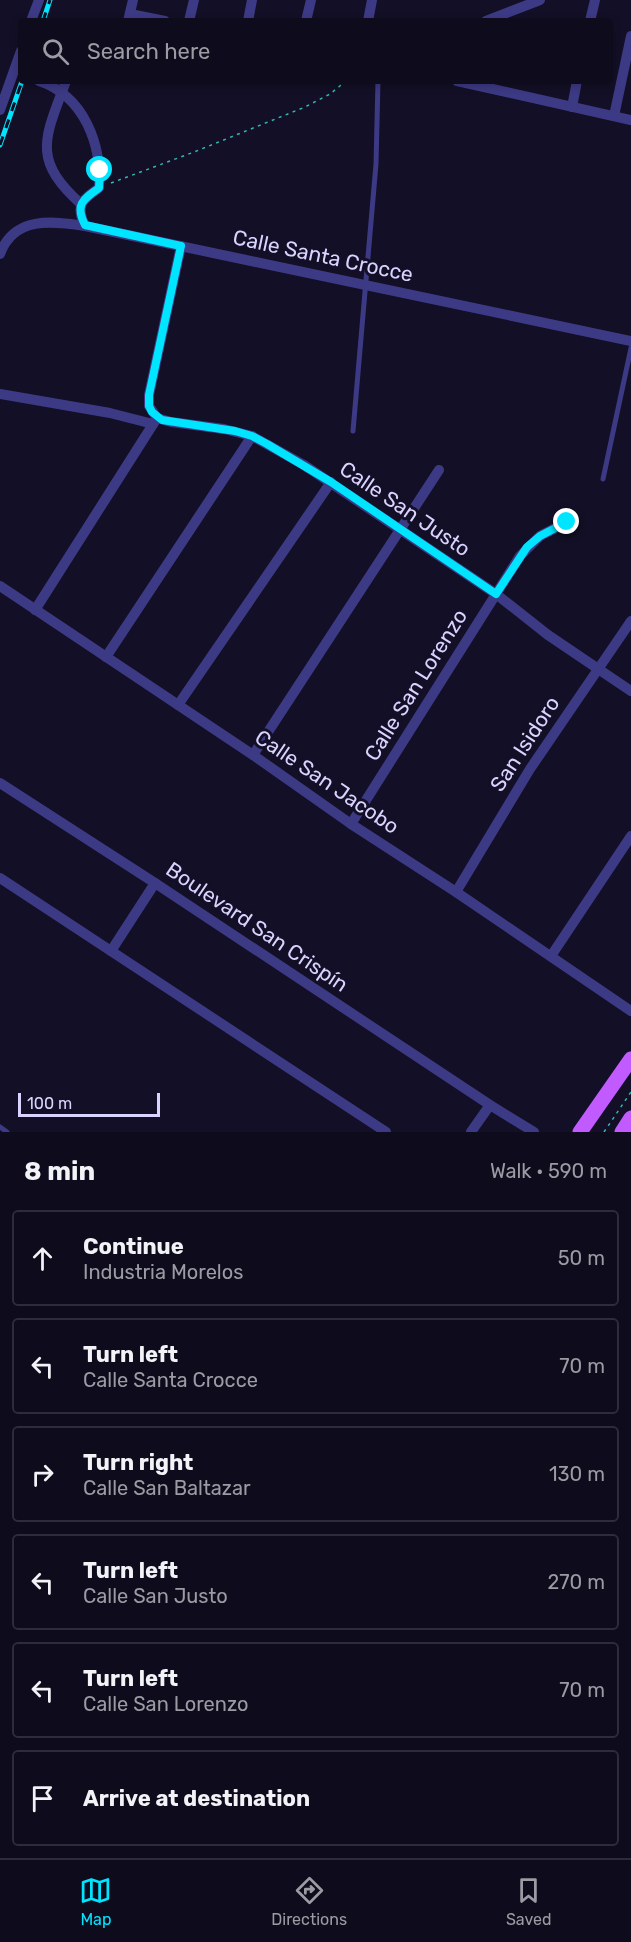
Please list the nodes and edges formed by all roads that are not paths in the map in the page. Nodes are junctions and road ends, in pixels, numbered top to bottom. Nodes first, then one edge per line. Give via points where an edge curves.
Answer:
1 (39, 0) edge
2 (133, 0) edge
3 (194, 0) edge
4 (252, 0) edge
5 (311, 0) edge
6 (372, 0) edge
7 (540, 0) edge
8 (595, 0) edge
9 (33, 18) edge
10 (129, 18) edge
11 (190, 18) edge
12 (249, 18) edge
13 (307, 18) edge
14 (369, 18) edge
15 (494, 18) edge
16 (591, 18) edge
17 (631, 36) edge
18 (17, 74) edge
19 (378, 84) edge
20 (470, 84) edge
21 (576, 84) edge
22 (64, 86) edge
23 (572, 107) junction
24 (0, 110) edge
25 (614, 117) junction
26 (631, 120) edge
27 (81, 204) junction
28 (85, 225) junction
29 (181, 246) junction
30 (0, 254) edge
31 (365, 286) junction
32 (631, 341) edge
33 (631, 348) edge
34 (0, 394) edge
35 (155, 421) junction
36 (353, 430) dead end
37 (252, 436) junction
38 (439, 470) dead end
39 (603, 479) dead end
40 (331, 482) junction
41 (567, 522) dead end
42 (400, 528) junction
43 (0, 586) edge
44 (496, 594) junction
45 (35, 610) junction
46 (631, 621) edge
47 (106, 657) junction
48 (598, 669) junction
49 (631, 692) edge
50 (178, 705) junction
51 (253, 755) junction
52 (0, 783) edge
53 (351, 824) junction
54 (631, 836) edge
55 (0, 878) edge
56 (156, 883) junction
57 (456, 892) junction
58 (111, 951) junction
59 (551, 956) junction
60 (631, 1011) edge
61 (631, 1059) edge
62 (490, 1105) junction
63 (631, 1118) edge
64 (0, 1127) edge
65 (7, 1132) edge
66 (386, 1132) edge
67 (471, 1132) edge
68 (534, 1132) edge
69 (580, 1132) edge
70 (622, 1132) edge

1 - 9 street
2 - 10 street
3 - 11 street
4 - 12 street
5 - 13 street
6 - 14 street
7 - 15 street
8 - 16 street
17 - 25 street
18 - 24 street
19 - 31 lane via 376,164
20 - 23 street
21 - 23 street
22 - 27 street via 46,153 57,180
22 - 27 street via 85,119 100,162 99,188
23 - 25 street
25 - 26 street
27 - 28 street
28 - 29 street, Calle Santa Crocce
28 - 30 street, Calle Santa Crocce via 61,222 24,227 9,237
29 - 31 street, Calle Santa Crocce
29 - 35 street via 149,395
31 - 32 street, Calle Santa Crocce
31 - 36 lane
33 - 39 lane
34 - 35 street, Calle San Justo
35 - 37 street, Calle San Justo
35 - 45 street
37 - 40 street, Calle San Justo
37 - 47 street
38 - 42 street
40 - 42 street, Calle San Justo
40 - 50 street
41 - 44 street, Calle San Lorenzo via 527,547
42 - 44 street, Calle San Justo
42 - 51 street
43 - 45 street, Calle San Jacobo
44 - 48 street, Calle San Justo
44 - 53 street, Calle San Lorenzo
45 - 47 street, Calle San Jacobo
46 - 48 street, San Isidoro
47 - 50 street, Calle San Jacobo
48 - 49 street, Calle San Justo
48 - 57 street, San Isidoro via 530,769
50 - 51 street, Calle San Jacobo
51 - 53 street, Calle San Jacobo
52 - 56 street, Boulevard San Crispín
53 - 57 street, Calle San Jacobo
54 - 59 street
55 - 58 street
56 - 58 street
56 - 62 street, Boulevard San Crispín
57 - 59 street, Calle San Jacobo
58 - 66 street
59 - 60 street, Calle San Jacobo
61 - 69 main road
62 - 67 street
62 - 68 street, Boulevard San Crispín
63 - 70 main road
64 - 65 lane

